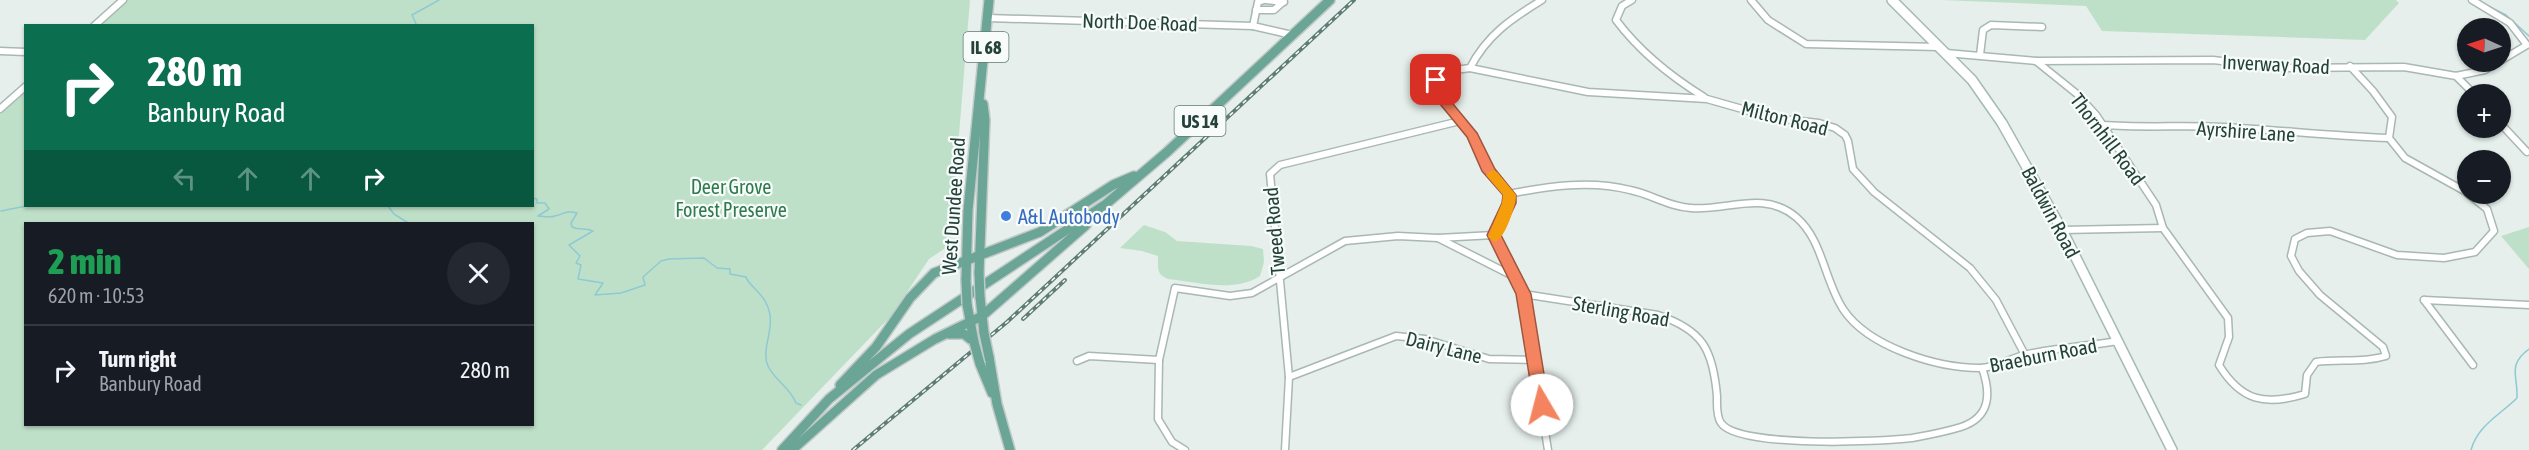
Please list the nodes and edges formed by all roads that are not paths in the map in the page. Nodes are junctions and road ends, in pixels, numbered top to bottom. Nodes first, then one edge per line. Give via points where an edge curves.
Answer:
1 (123, 0) edge
2 (989, 0) edge
3 (1265, 0) edge
4 (1330, 0) edge
5 (1542, 0) edge
6 (1632, 0) edge
7 (1751, 0) edge
8 (1892, 0) edge
9 (2472, 0) edge
10 (1285, 1) edge
11 (1256, 10) junction
12 (988, 18) junction
13 (96, 24) edge
14 (1252, 26) junction
15 (2042, 27) dead end
16 (1292, 35) junction
17 (2528, 45) edge
18 (1943, 50) junction
19 (0, 51) edge
20 (24, 52) edge
21 (1980, 55) junction
22 (2036, 62) junction
23 (2350, 66) junction
24 (1470, 68) junction
25 (2456, 76) junction
26 (2464, 84) edge
27 (24, 88) edge
28 (981, 93) junction
29 (1707, 99) junction
30 (0, 109) edge
31 (1460, 121) junction
32 (2103, 125) junction
33 (2511, 135) edge
34 (2389, 138) junction
35 (2527, 152) dead end
36 (1144, 171) junction
37 (2457, 187) edge
38 (1509, 195) junction
39 (1106, 204) junction
40 (2482, 204) edge
41 (2163, 228) junction
42 (2062, 230) junction
43 (1494, 235) junction
44 (980, 238) junction
45 (1438, 238) junction
46 (1011, 244) junction
47 (979, 255) junction
48 (966, 259) junction
49 (1515, 278) junction
50 (1278, 280) junction
51 (1523, 294) junction
52 (2529, 305) edge
53 (982, 316) junction
54 (970, 322) junction
55 (934, 339) junction
56 (2118, 341) junction
57 (974, 342) junction
58 (2025, 355) junction
59 (1159, 360) junction
60 (1535, 360) junction
61 (1077, 361) dead end
62 (2473, 365) dead end
63 (1982, 368) junction
64 (1289, 376) junction
65 (829, 399) junction
66 (997, 404) junction
67 (782, 450) edge
68 (792, 450) edge
69 (1010, 450) edge
70 (1185, 450) edge
71 (1285, 450) edge
72 (1548, 450) edge
73 (2172, 450) edge

1 - 13 street
2 - 12 main road, West Dundee Road / IL 68
3 - 10 street
3 - 11 street via 1258,2
4 - 16 main road, US 14
5 - 24 street via 1498,27 1479,47
6 - 29 street via 1622,6 1616,20 1627,36 1672,78
7 - 18 street, Inverway Road via 1768,20 1806,44
8 - 18 street, Baldwin Road
9 - 17 street, Inverway Road via 2510,23
10 - 11 street via 1274,10
11 - 14 street
12 - 14 street, North Doe Road
12 - 28 main road, West Dundee Road / IL 68
14 - 16 street, North Doe Road
15 - 21 street via 1991,25 1983,30
16 - 36 main road, US 14
17 - 25 street, Inverway Road via 2485,70
18 - 21 street, Inverway Road
18 - 42 street, Baldwin Road via 1972,80 1994,111
19 - 20 street
21 - 22 street, Inverway Road
22 - 23 street, Inverway Road via 2213,60 2283,68
22 - 32 street, Thornhill Road via 2077,94
23 - 25 street, Inverway Road via 2404,67
23 - 34 street via 2392,117
24 - 29 street, Milton Road via 1588,92
24 - 31 street via 1448,71 1436,80 1437,93
25 - 26 street
27 - 30 street
28 - 44 main road, West Dundee Road / IL 68 via 985,120
28 - 48 main road, West Dundee Road / IL 68
29 - 58 street, Milton Road via 1774,118 1819,123 1845,135 1853,169 1874,192 1970,268 1996,300
31 - 38 street via 1473,136 1489,171
31 - 50 street, Tweed Road via 1280,165 1270,174
32 - 34 street, Ayrshire Lane via 2222,127
32 - 41 street, Thornhill Road via 2156,205
33 - 35 street
34 - 37 street via 2405,158
36 - 39 main road, US 14
36 - 46 main road via 1113,185 1040,232
38 - 43 street
38 - 63 street, Braeburn Road via 1543,187 1600,185 1638,191 1687,208 1744,201 1779,207 1806,228 1843,309 1861,328 1917,357
39 - 53 main road via 1094,219
39 - 65 main road, US 14 via 909,334
40 - 41 street, Thornhill Road via 2492,215 2494,231 2477,251 2452,258 2391,254 2327,230 2305,233 2295,239 2291,256 2297,269 2319,295 2383,347 2386,356 2369,361 2316,362 2307,375 2305,394 2290,399 2252,397 2231,385 2219,365 2229,338 2228,318
41 - 42 street
42 - 56 street, Baldwin Road
43 - 45 street
43 - 49 street
44 - 46 main road via 988,244
44 - 47 main road, West Dundee Road / IL 68
45 - 49 street
45 - 50 street via 1398,236 1345,241
46 - 47 main road
47 - 48 main road
47 - 53 main road, West Dundee Road / IL 68, bridge
48 - 54 main road, West Dundee Road / IL 68, bridge
48 - 65 main road via 923,281 874,349
49 - 51 street
50 - 59 street via 1252,292 1230,296 1175,288
50 - 64 street, Tweed Road
51 - 60 street
51 - 63 street, Sterling Road via 1658,315 1692,329 1710,356 1719,421 1729,431 1748,436 1869,443 1959,429 1976,421 1985,410 1989,390
52 - 62 street via 2424,300
53 - 54 main road
53 - 66 main road, IL 68, bridge
54 - 55 main road
54 - 57 main road, IL 68
55 - 57 main road via 956,333
55 - 68 main road via 876,375
56 - 58 street, Braeburn Road
56 - 73 street, Baldwin Road
57 - 66 main road, IL 68, bridge
58 - 63 street, Braeburn Road
59 - 61 street via 1089,356
59 - 70 street via 1158,419 1172,442
60 - 64 street, Dairy Lane via 1489,358 1425,339 1396,336
60 - 72 street
64 - 71 street, Tweed Road
65 - 67 main road, US 14
66 - 69 main road, IL 68

